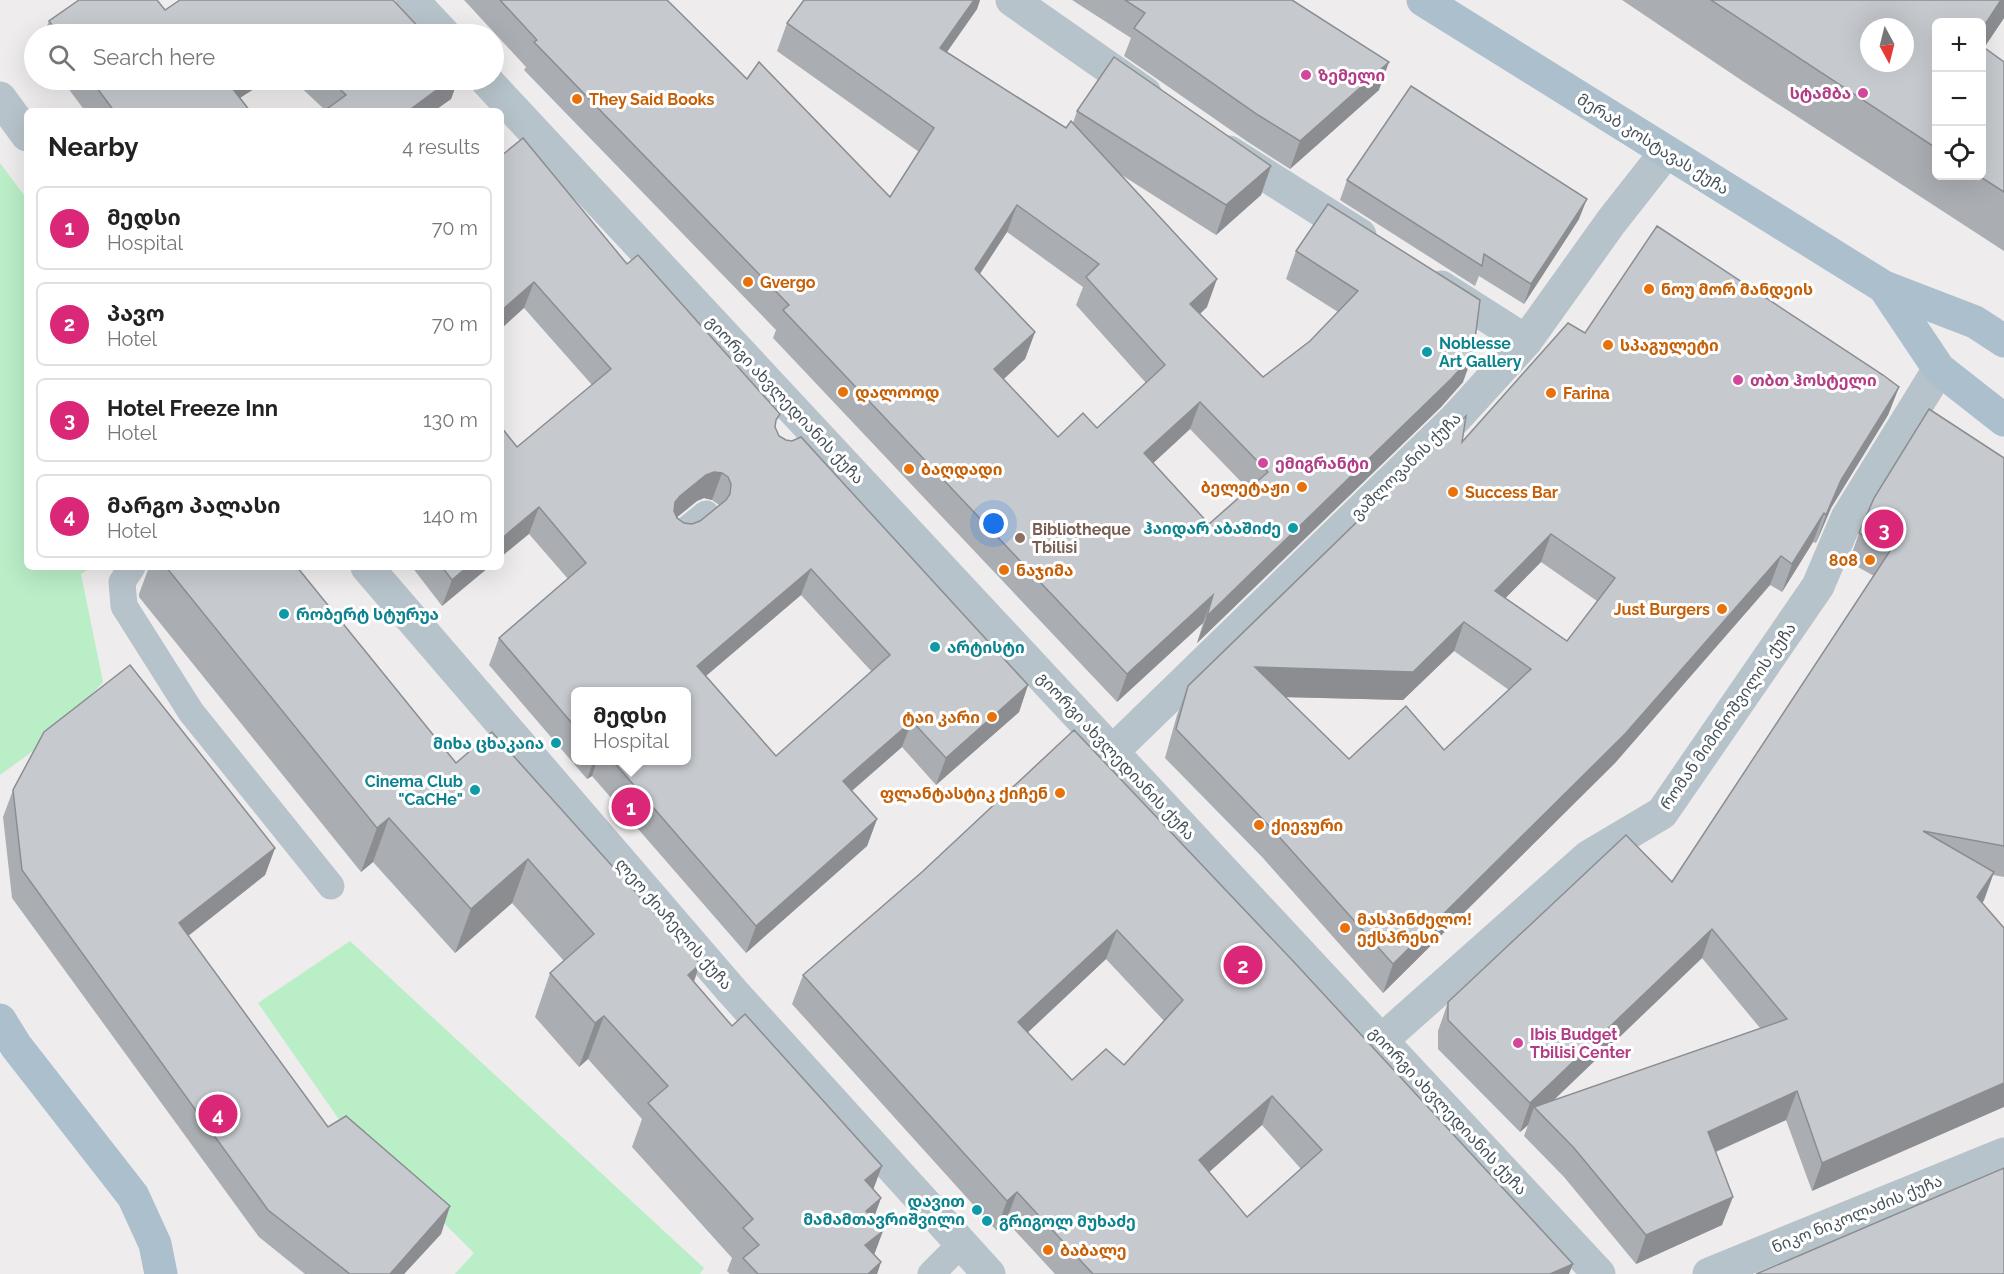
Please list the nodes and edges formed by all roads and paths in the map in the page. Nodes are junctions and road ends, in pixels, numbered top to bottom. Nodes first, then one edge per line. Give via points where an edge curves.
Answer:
1 (412, 0) edge
2 (1012, 0) edge
3 (1423, 0) edge
4 (435, 24) edge
5 (495, 90) edge
6 (0, 98) edge
7 (1169, 110) edge
8 (24, 131) edge
9 (1208, 137) edge
10 (1666, 152) junction
11 (1388, 254) edge
12 (1418, 273) edge
13 (1884, 287) junction
14 (1526, 341) junction
15 (2004, 341) edge
16 (1939, 369) junction
17 (2004, 420) edge
18 (706, 514) edge
19 (680, 535) edge
20 (130, 570) edge
21 (370, 570) edge
22 (1112, 752) junction
23 (331, 886) dead end
24 (0, 1020) edge
25 (1382, 1040) junction
26 (2004, 1154) edge
27 (962, 1243) junction
28 (161, 1274) edge
29 (932, 1274) edge
30 (989, 1274) edge
31 (1599, 1274) edge
32 (1709, 1274) edge

1 - 4 street
2 - 7 street
3 - 10 main road, მერაბ კოსტავას ქუჩა
5 - 22 street, გიორგი ახვლედიანის ქუჩა via 803,435
6 - 8 street
9 - 11 street
10 - 13 main road, მერაბ კოსტავას ქუჩა
10 - 14 street, ვაშლოვანის ქუჩა
12 - 14 street
13 - 15 main road, მერაბ კოსტავას ქუჩა via 1975,322
13 - 16 main road, მერაბ კოსტავას ქუჩა
14 - 22 street, ვაშლოვანის ქუჩა via 1454,420
16 - 17 main road, მერაბ კოსტავას ქუჩა
16 - 25 street, რომან მიმინოშვილის ქუჩა via 1847,518 1818,586 1662,813 1588,857
18 - 19 lane
20 - 23 lane via 122,582 124,606 190,712
21 - 27 street, ლეო ქიაჩელის ქუჩა via 732,991
22 - 25 street, გიორგი ახვლედიანის ქუჩა
24 - 28 main road via 16,1046 134,1196 155,1244
25 - 31 street, გიორგი ახვლედიანის ქუჩა
26 - 32 street, ნიკო ნიკოლაძის ქუჩა
27 - 29 lane
27 - 30 street, ლეო ქიაჩელის ქუჩა

